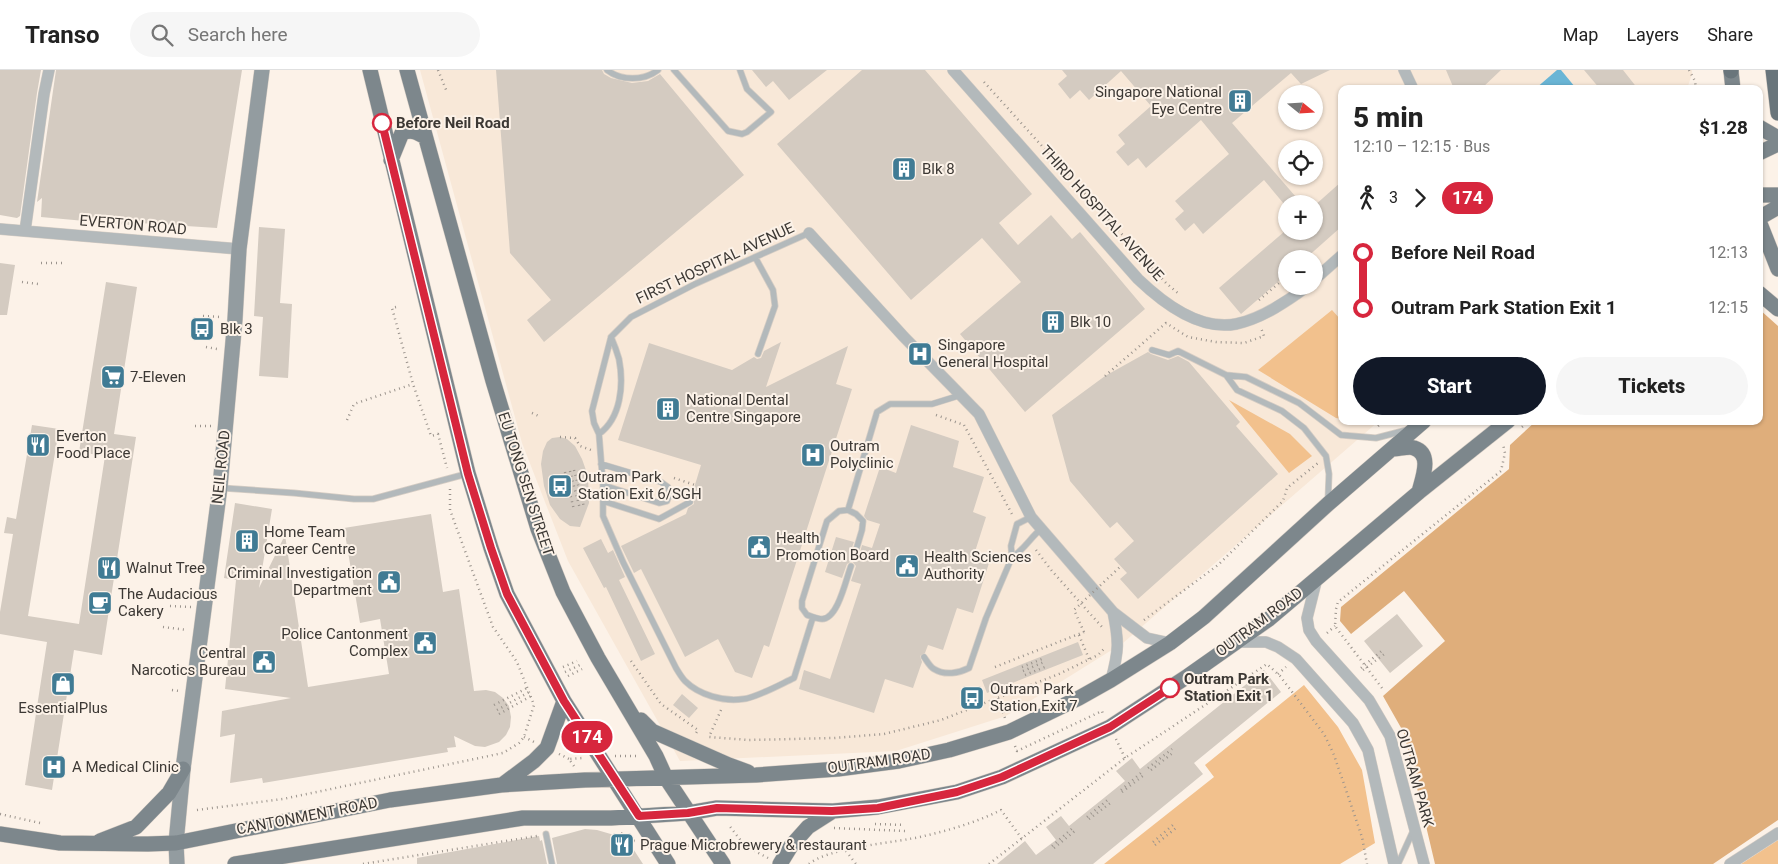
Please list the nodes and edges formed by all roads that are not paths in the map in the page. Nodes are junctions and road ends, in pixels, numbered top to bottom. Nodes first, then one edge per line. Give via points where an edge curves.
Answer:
1 (49, 70) edge
2 (262, 70) edge
3 (370, 70) edge
4 (407, 70) edge
5 (607, 70) edge
6 (658, 70) edge
7 (674, 70) edge
8 (740, 70) edge
9 (953, 70) edge
10 (1404, 70) edge
11 (1773, 70) edge
12 (1411, 85) edge
13 (1778, 113) edge
14 (1763, 129) edge
15 (425, 137) junction
16 (1778, 138) edge
17 (1778, 144) edge
18 (1763, 150) edge
19 (391, 160) junction
20 (1763, 195) edge
21 (1778, 195) edge
22 (1778, 207) edge
23 (1763, 217) edge
24 (0, 229) edge
25 (1763, 230) edge
26 (25, 231) junction
27 (808, 233) joint
28 (239, 249) junction
29 (755, 257) junction
30 (1338, 259) edge
31 (1778, 269) edge
32 (1323, 272) edge
33 (1296, 295) edge
34 (1763, 296) edge
35 (1778, 309) edge
36 (611, 337) junction
37 (1152, 350) dead end
38 (758, 354) dead end
39 (1226, 375) junction
40 (961, 395) junction
41 (1418, 425) edge
42 (1420, 425) edge
43 (1512, 427) edge
44 (599, 434) junction
45 (1393, 449) junction
46 (601, 464) junction
47 (468, 474) junction
48 (603, 485) junction
49 (220, 488) junction
50 (1419, 492) junction
51 (603, 501) junction
52 (690, 502) dead end
53 (1328, 504) junction
54 (848, 510) junction
55 (1032, 517) junction
56 (1041, 529) junction
57 (854, 557) dead end
58 (1012, 557) junction
59 (851, 566) dead end
60 (1317, 578) junction
61 (1113, 612) junction
62 (813, 617) junction
63 (1234, 642) junction
64 (1170, 643) junction
65 (924, 657) dead end
66 (1112, 680) junction
67 (620, 692) junction
68 (564, 701) junction
69 (183, 769) junction
70 (756, 775) junction
71 (666, 778) junction
72 (615, 780) junction
73 (501, 786) junction
74 (832, 811) junction
75 (688, 813) junction
76 (639, 816) junction
77 (1414, 827) junction
78 (1778, 833) edge
79 (0, 834) edge
80 (546, 834) road end
81 (176, 843) junction
82 (92, 844) junction
83 (775, 862) edge
84 (176, 864) edge
85 (235, 864) edge
86 (552, 864) edge
87 (668, 864) edge
88 (723, 864) edge
89 (1396, 864) edge
90 (1424, 864) edge
91 (1730, 864) edge

1 - 26 street
2 - 28 main road, NEIL ROAD
3 - 19 main road
4 - 15 main road, EU TONG SEN STREET
5 - 6 lane via 625,78 641,78
7 - 8 lane via 728,131 742,134 771,112 747,89
9 - 33 street, THIRD HOSPITAL AVENUE via 1138,279 1167,304 1202,321 1235,325 1256,318
10 - 12 street
11 - 13 highway
14 - 16 main road
15 - 19 main road via 415,132 402,133
15 - 67 main road, EU TONG SEN STREET via 538,529 563,592
17 - 18 main road
19 - 47 main road
20 - 21 main road
22 - 23 main road
24 - 26 street, EVERTON ROAD
25 - 31 main road
26 - 28 street, EVERTON ROAD
27 - 29 lane, FIRST HOSPITAL AVENUE
27 - 40 street
28 - 49 main road, NEIL ROAD
29 - 36 lane, FIRST HOSPITAL AVENUE via 631,317
29 - 38 lane via 773,290 775,306
30 - 32 street
34 - 35 main road
36 - 44 lane via 592,410
36 - 44 lane via 619,360 620,394 612,421
37 - 39 lane via 1169,354 1178,351
39 - 41 lane via 1246,377 1299,403 1341,435 1376,438
39 - 53 lane via 1237,390 1282,411 1304,428 1326,456 1330,474
40 - 54 lane via 932,404 890,404 877,412
40 - 55 street via 979,414
42 - 45 main road, OUTRAM ROAD
43 - 50 main road, OUTRAM ROAD
44 - 46 lane
45 - 50 main road via 1414,448 1422,453 1426,462
45 - 53 main road, OUTRAM ROAD
46 - 48 lane
46 - 48 lane via 661,482 670,493 666,501 659,503
47 - 49 lane via 373,498
47 - 68 main road via 507,594
48 - 51 lane
49 - 69 main road, NEIL ROAD
50 - 60 main road, OUTRAM ROAD
51 - 52 lane via 659,519
51 - 62 lane via 603,516 620,555 676,668 698,691 725,699 745,699 794,678
53 - 64 main road, OUTRAM ROAD via 1204,617
54 - 57 lane via 863,521
54 - 62 lane via 833,514 824,530 802,601 806,614
55 - 56 street
55 - 58 lane via 1017,524 1010,546
56 - 58 lane via 1028,540 1021,552
56 - 61 street
58 - 65 lane via 969,668 959,673 947,673 934,669
59 - 62 lane via 836,610 822,620
60 - 63 main road, OUTRAM ROAD via 1269,619
60 - 77 street, OUTRAM PARK via 1308,618 1309,630 1369,700 1390,736
61 - 64 street via 1147,638
61 - 66 street via 1118,655
63 - 74 main road, OUTRAM ROAD via 1110,727 1002,777 957,792 878,808
63 - 89 street via 1266,642 1284,651 1298,661 1353,723 1368,750
64 - 66 main road, OUTRAM ROAD
66 - 70 main road, OUTRAM ROAD via 1009,732 949,750 899,761
67 - 70 main road via 652,731
67 - 71 main road, EU TONG SEN STREET
68 - 72 main road
68 - 73 main road via 547,748 534,762
69 - 81 main road, NEIL ROAD
69 - 82 main road via 169,793 136,826
70 - 71 main road, OUTRAM ROAD
71 - 72 main road, OUTRAM ROAD
71 - 75 main road, EU TONG SEN STREET
72 - 73 main road, CANTONMENT ROAD
72 - 76 main road
73 - 81 main road, CANTONMENT ROAD via 390,800
74 - 75 main road, OUTRAM ROAD via 717,808
74 - 83 main road via 808,826
75 - 76 main road
75 - 88 main road, EU TONG SEN STREET
76 - 85 main road via 523,818
76 - 87 main road
77 - 89 lane
77 - 90 street, OUTRAM PARK
78 - 91 street
79 - 82 main road, CANTONMENT ROAD
80 - 86 lane
81 - 82 main road, CANTONMENT ROAD
81 - 84 main road, NEIL ROAD

